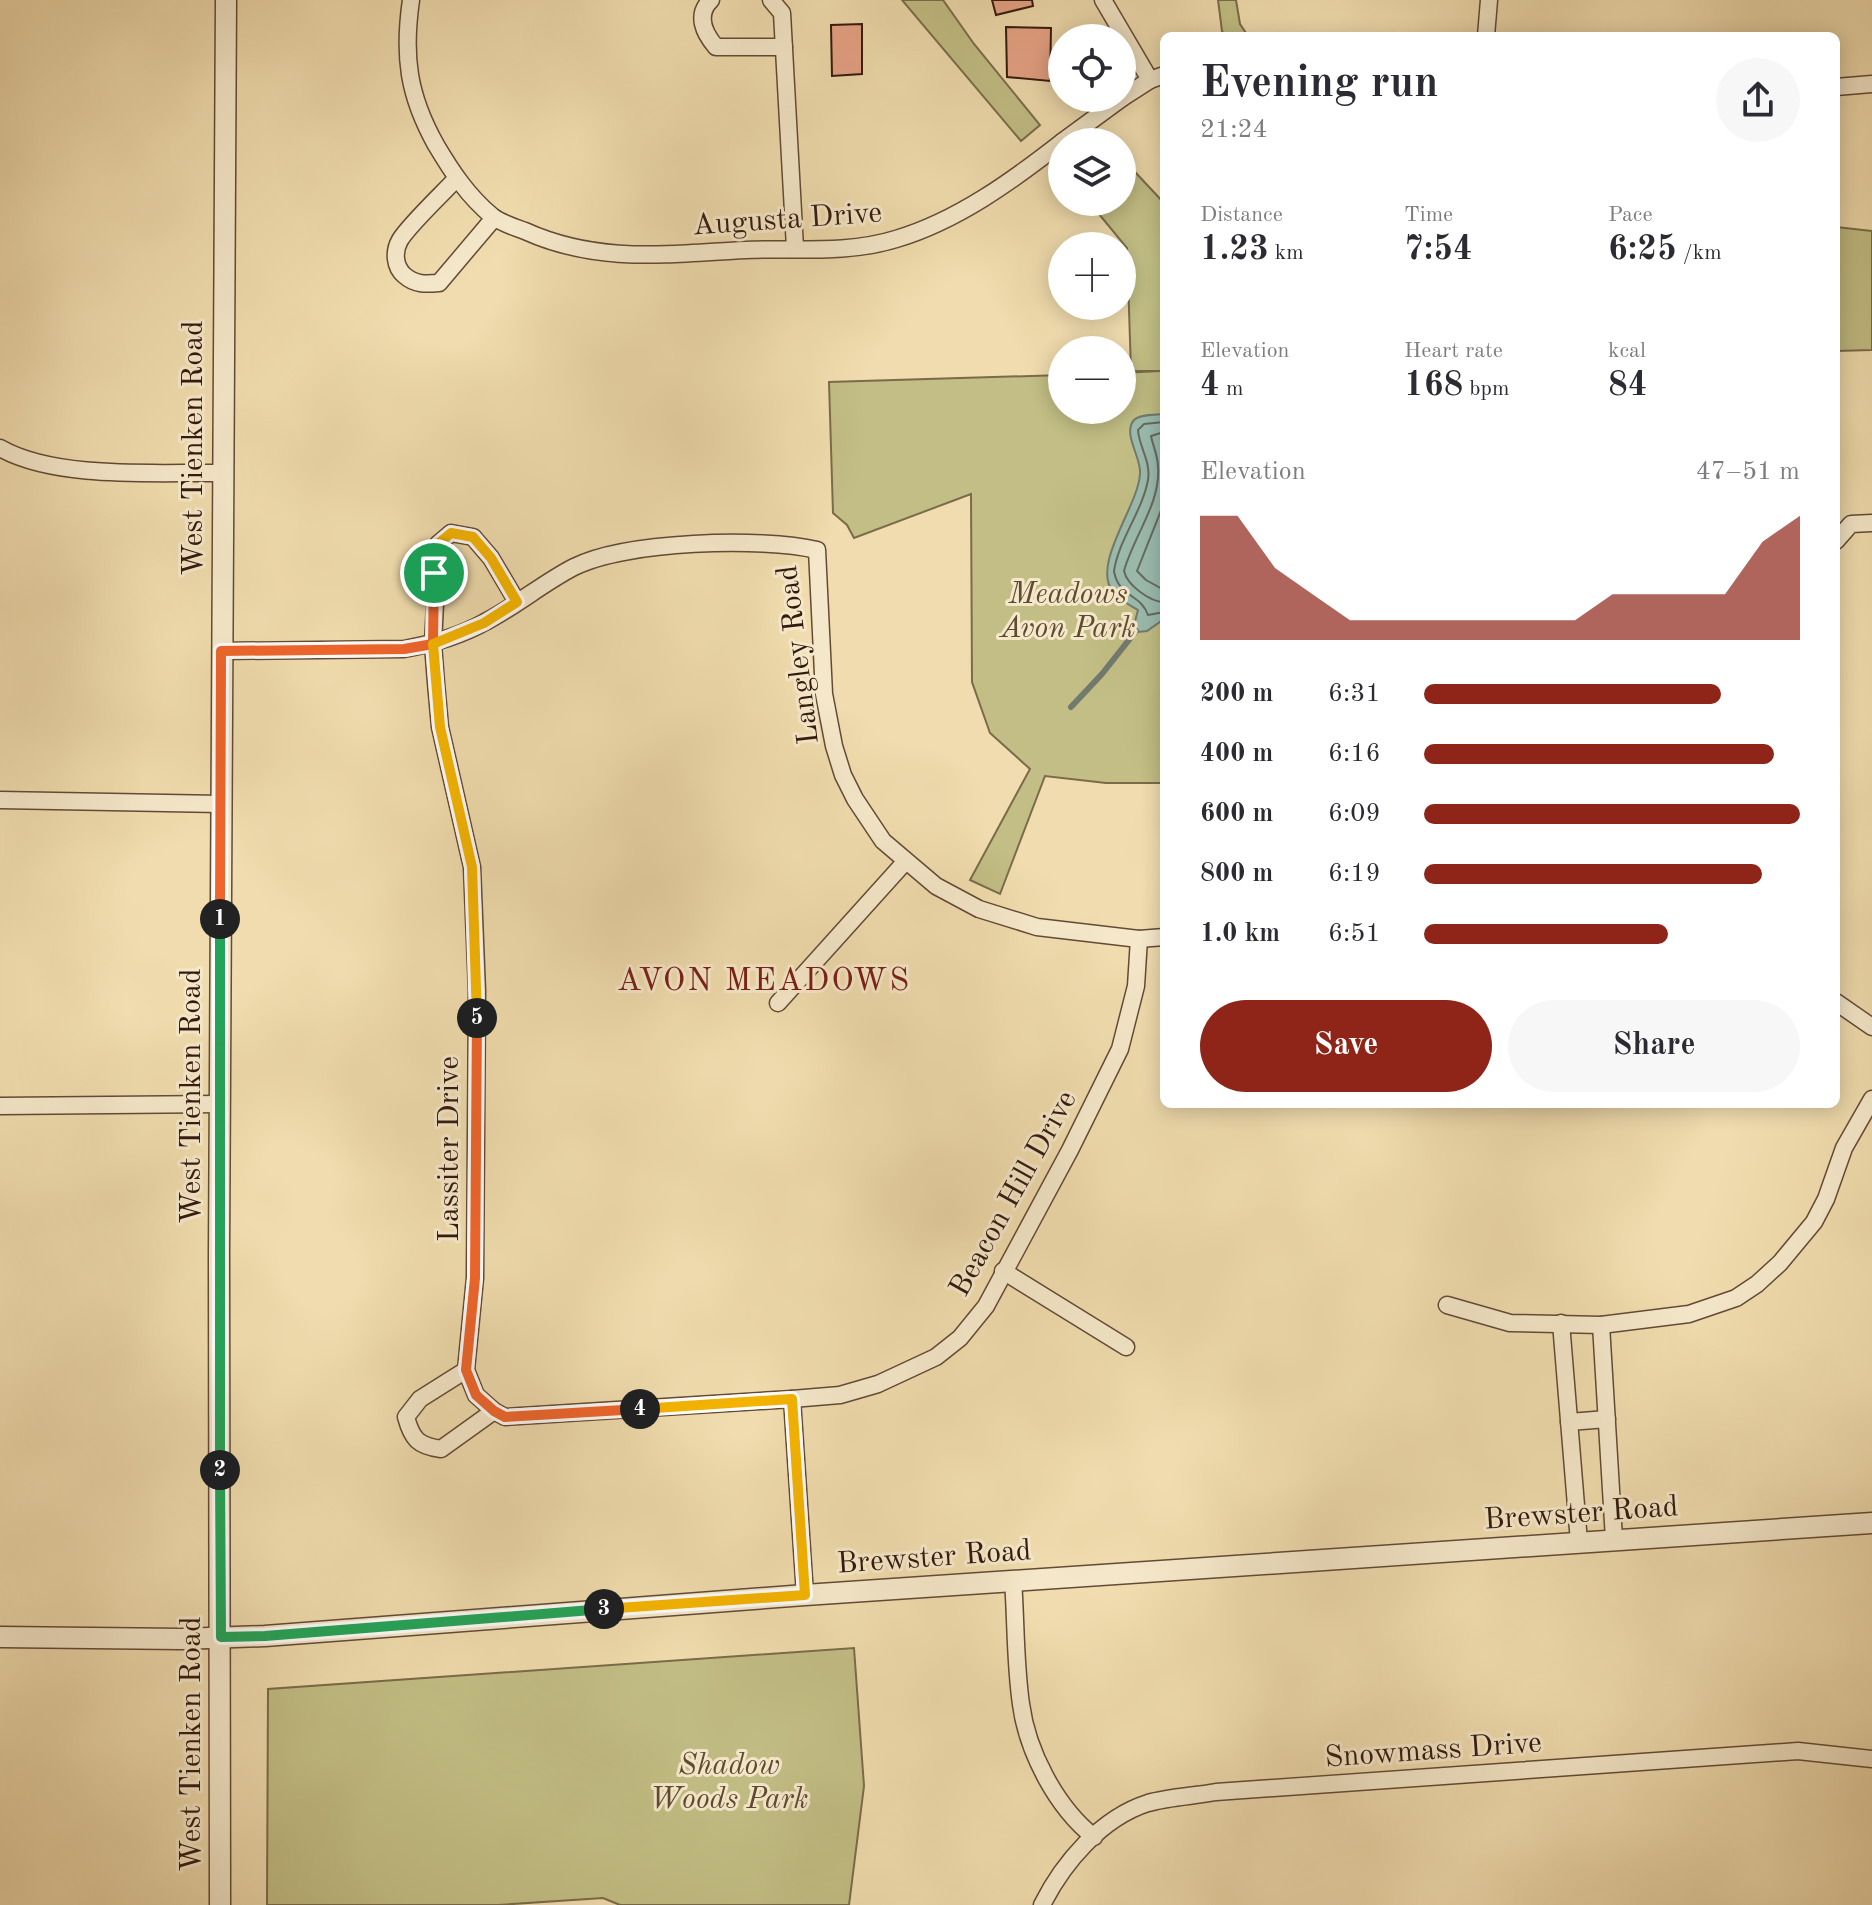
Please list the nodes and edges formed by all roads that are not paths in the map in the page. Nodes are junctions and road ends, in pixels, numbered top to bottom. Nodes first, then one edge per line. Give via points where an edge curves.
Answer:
1 (226, 0) edge
2 (411, 0) edge
3 (711, 0) edge
4 (771, 0) edge
5 (1103, 0) edge
6 (1489, 0) edge
7 (1486, 32) edge
8 (784, 47) junction
9 (1157, 78) edge
10 (1872, 84) edge
11 (1840, 87) edge
12 (1136, 90) edge
13 (1103, 112) edge
14 (1081, 128) edge
15 (1048, 153) edge
16 (456, 179) junction
17 (494, 218) junction
18 (795, 248) junction
19 (0, 448) edge
20 (221, 473) junction
21 (1872, 523) edge
22 (1840, 536) edge
23 (517, 602) junction
24 (433, 644) junction
25 (221, 651) junction
26 (0, 800) edge
27 (221, 804) junction
28 (905, 862) junction
29 (1160, 937) edge
30 (1139, 939) junction
31 (778, 1003) dead end
32 (1840, 1005) edge
33 (1872, 1027) edge
34 (1872, 1099) edge
35 (220, 1104) junction
36 (0, 1106) edge
37 (1003, 1271) junction
38 (1447, 1305) dead end
39 (1561, 1323) junction
40 (1601, 1325) junction
41 (1126, 1347) dead end
42 (466, 1370) junction
43 (792, 1399) junction
44 (494, 1411) junction
45 (1607, 1419) junction
46 (1569, 1422) junction
47 (1872, 1523) edge
48 (1614, 1539) junction
49 (1579, 1542) junction
50 (1013, 1580) junction
51 (805, 1595) junction
52 (0, 1637) edge
53 (221, 1637) junction
54 (1872, 1759) edge
55 (1094, 1837) junction
56 (220, 1905) edge
57 (1042, 1905) edge

1 - 20 street, West Tienken Road
2 - 16 street, Augusta Drive via 406,37 411,87 427,129
3 - 8 street via 702,20 716,47
4 - 8 street via 782,13
5 - 9 street
6 - 7 street
8 - 18 street
9 - 12 street, Augusta Drive
10 - 11 street
13 - 14 street, Augusta Drive
15 - 18 street, Augusta Drive via 932,226 850,248
16 - 17 street, Augusta Drive
16 - 17 street via 400,240 395,255 407,279 421,285 439,283
17 - 18 street, Augusta Drive via 581,251
19 - 20 street via 44,464 98,471
20 - 25 street, West Tienken Road
21 - 22 street via 1851,524
23 - 24 street, Langley Road via 484,623
23 - 24 street via 473,537 451,533 438,544
23 - 28 street, Langley Road via 608,553 725,544 817,550 824,694 834,746 855,799 883,841
24 - 25 street, Langley Road via 404,649
24 - 42 street, Lassiter Drive via 440,727 472,867 477,991 475,1267
25 - 27 street, West Tienken Road
26 - 27 street
27 - 35 street, West Tienken Road
28 - 30 street, Langley Road via 979,909 1037,927
28 - 31 street
29 - 30 street, Langley Road
30 - 37 street, Beacon Hill Drive via 1136,986 1120,1049
32 - 33 street
34 - 40 street via 1844,1148 1814,1222 1757,1284 1736,1298 1689,1314
35 - 36 street
35 - 53 street, West Tienken Road
37 - 41 street
37 - 43 street, Beacon Hill Drive via 986,1306 936,1357 878,1384 840,1395
38 - 39 street via 1510,1323
39 - 40 street
39 - 46 street
40 - 45 street
42 - 44 street via 476,1395
42 - 44 street via 420,1399 406,1417 411,1437 441,1449
43 - 44 street via 544,1416 505,1417
43 - 51 street
45 - 46 street
45 - 48 street
46 - 49 street
47 - 48 street, Brewster Road
48 - 49 street, Brewster Road
49 - 50 street, Brewster Road
50 - 51 street, Brewster Road
50 - 55 street via 1021,1708 1032,1744 1051,1786 1078,1825
51 - 53 street, Brewster Road
52 - 53 street, Brewster Road
53 - 56 street, West Tienken Road
54 - 55 street, Snowmass Drive via 1798,1751 1216,1792 1147,1804 1106,1824
55 - 57 street, Snowmass Drive via 1072,1859

